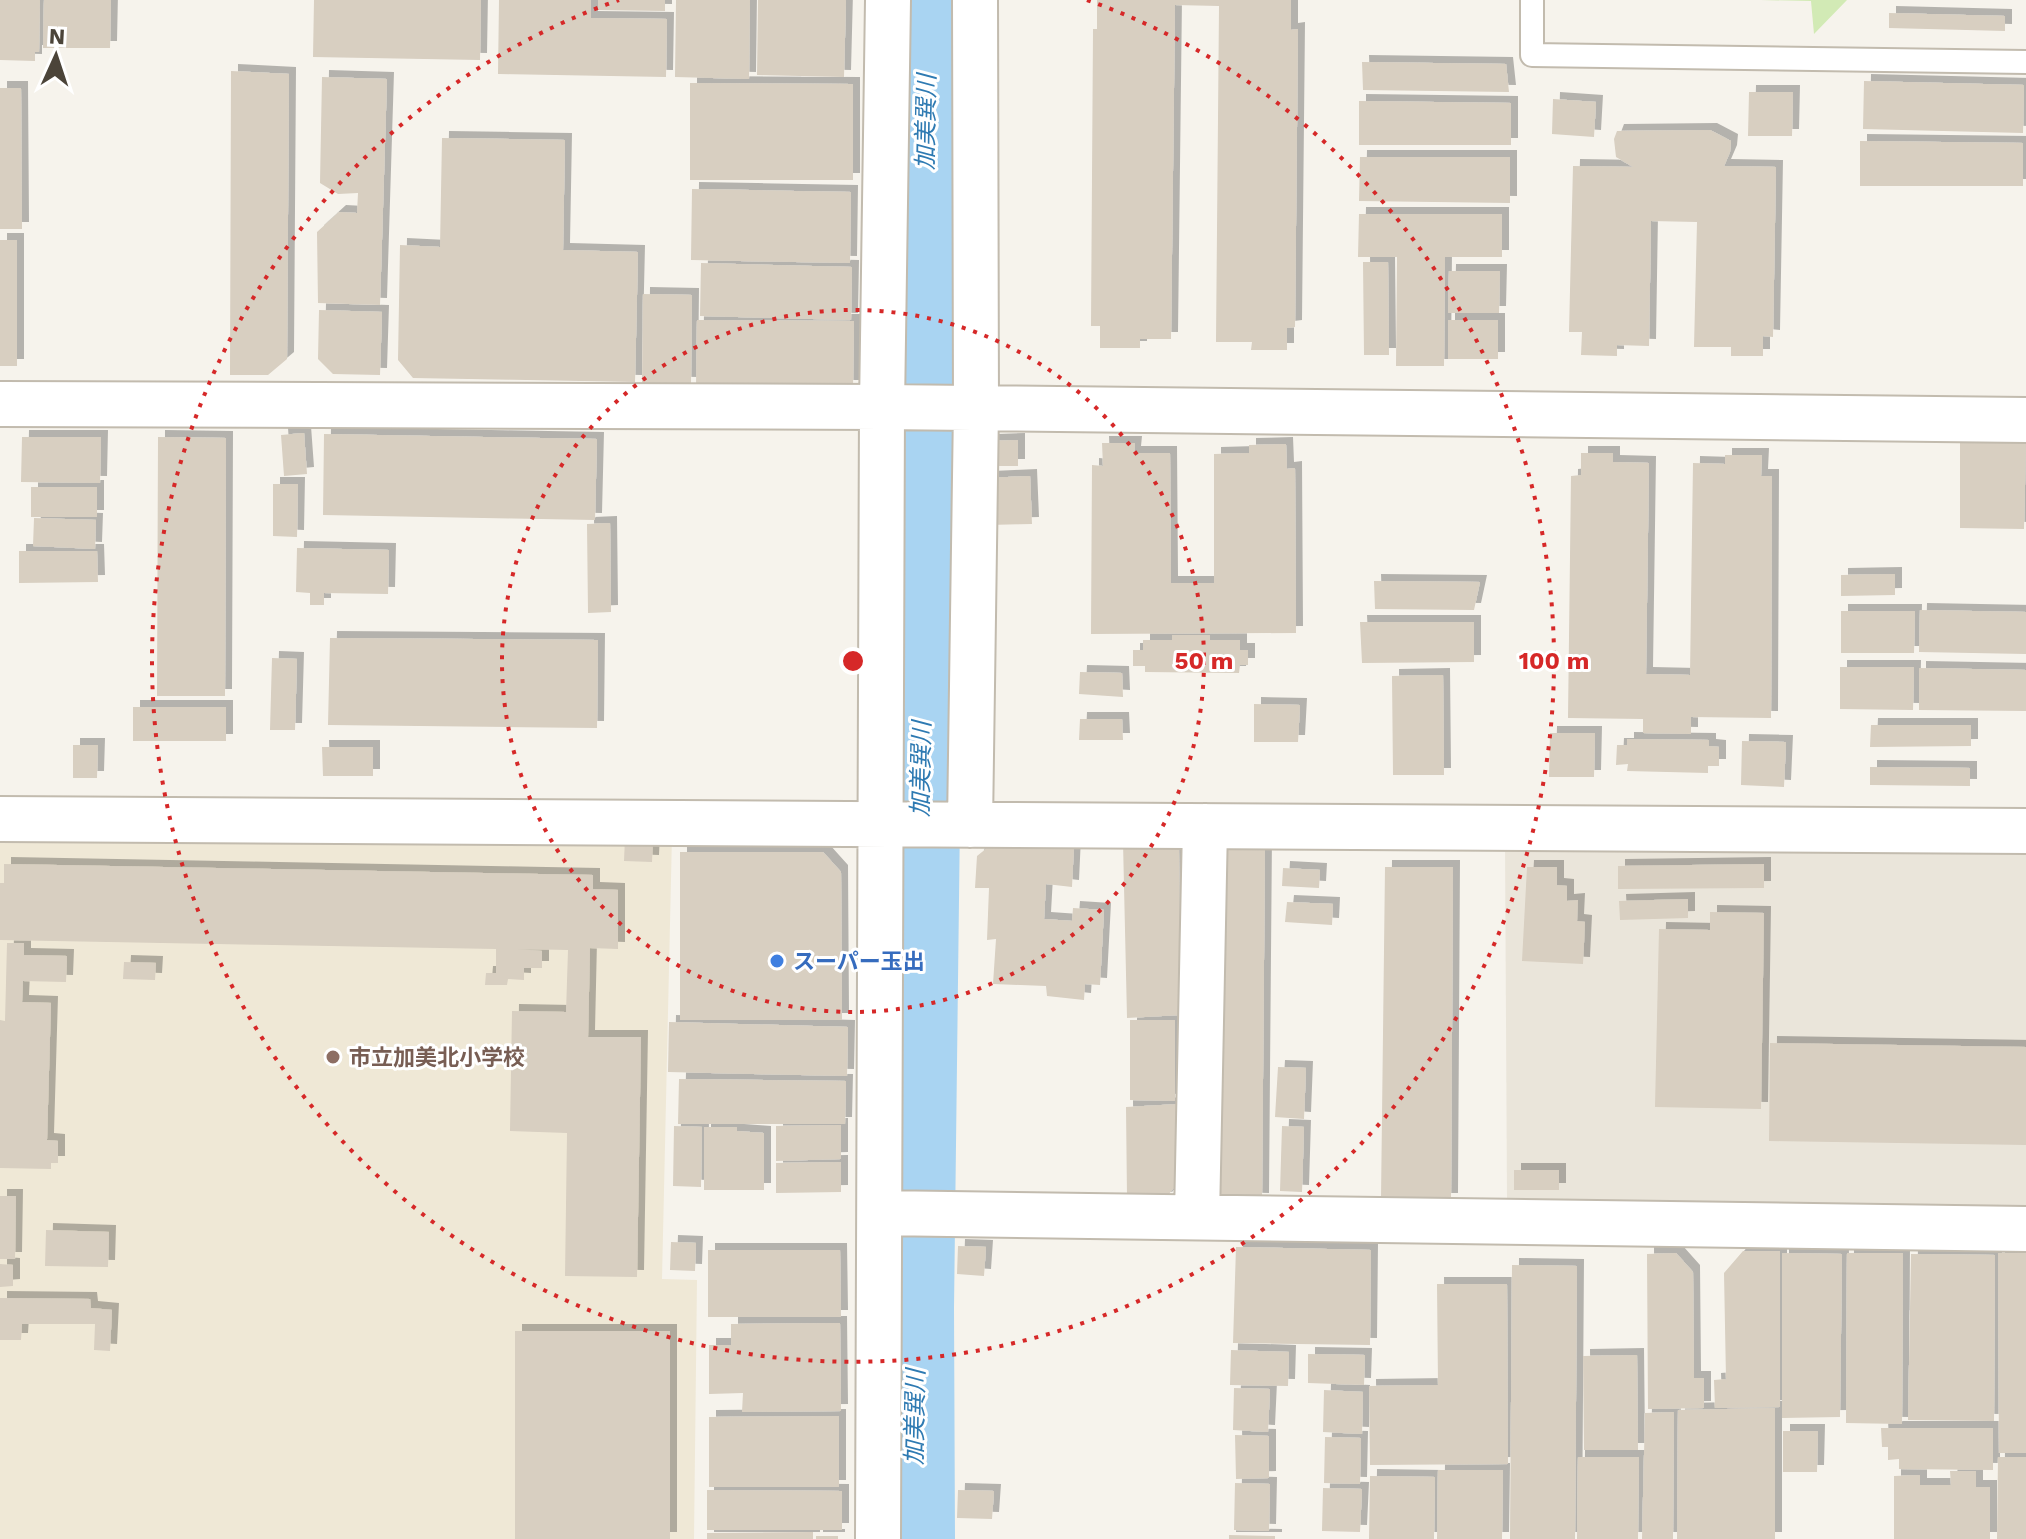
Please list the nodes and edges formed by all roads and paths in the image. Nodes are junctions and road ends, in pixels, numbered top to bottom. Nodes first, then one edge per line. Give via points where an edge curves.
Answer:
1 (888, 0) edge
2 (975, 0) edge
3 (1532, 0) edge
4 (2026, 62) edge
5 (0, 404) edge
6 (884, 407) junction
7 (965, 408) junction
8 (2026, 420) edge
9 (0, 819) edge
10 (882, 825) junction
11 (963, 825) junction
12 (1205, 826) junction
13 (2026, 831) edge
14 (880, 1213) junction
15 (1197, 1217) junction
16 (2026, 1229) edge
17 (878, 1539) edge

1 - 6 street
2 - 7 street
3 - 4 lane via 1532,55
5 - 6 street
6 - 7 street
6 - 10 street
7 - 8 street
7 - 11 street
9 - 10 street
10 - 11 street
10 - 14 street
11 - 12 street
12 - 13 street
12 - 15 street
14 - 15 street
14 - 17 street
15 - 16 street

